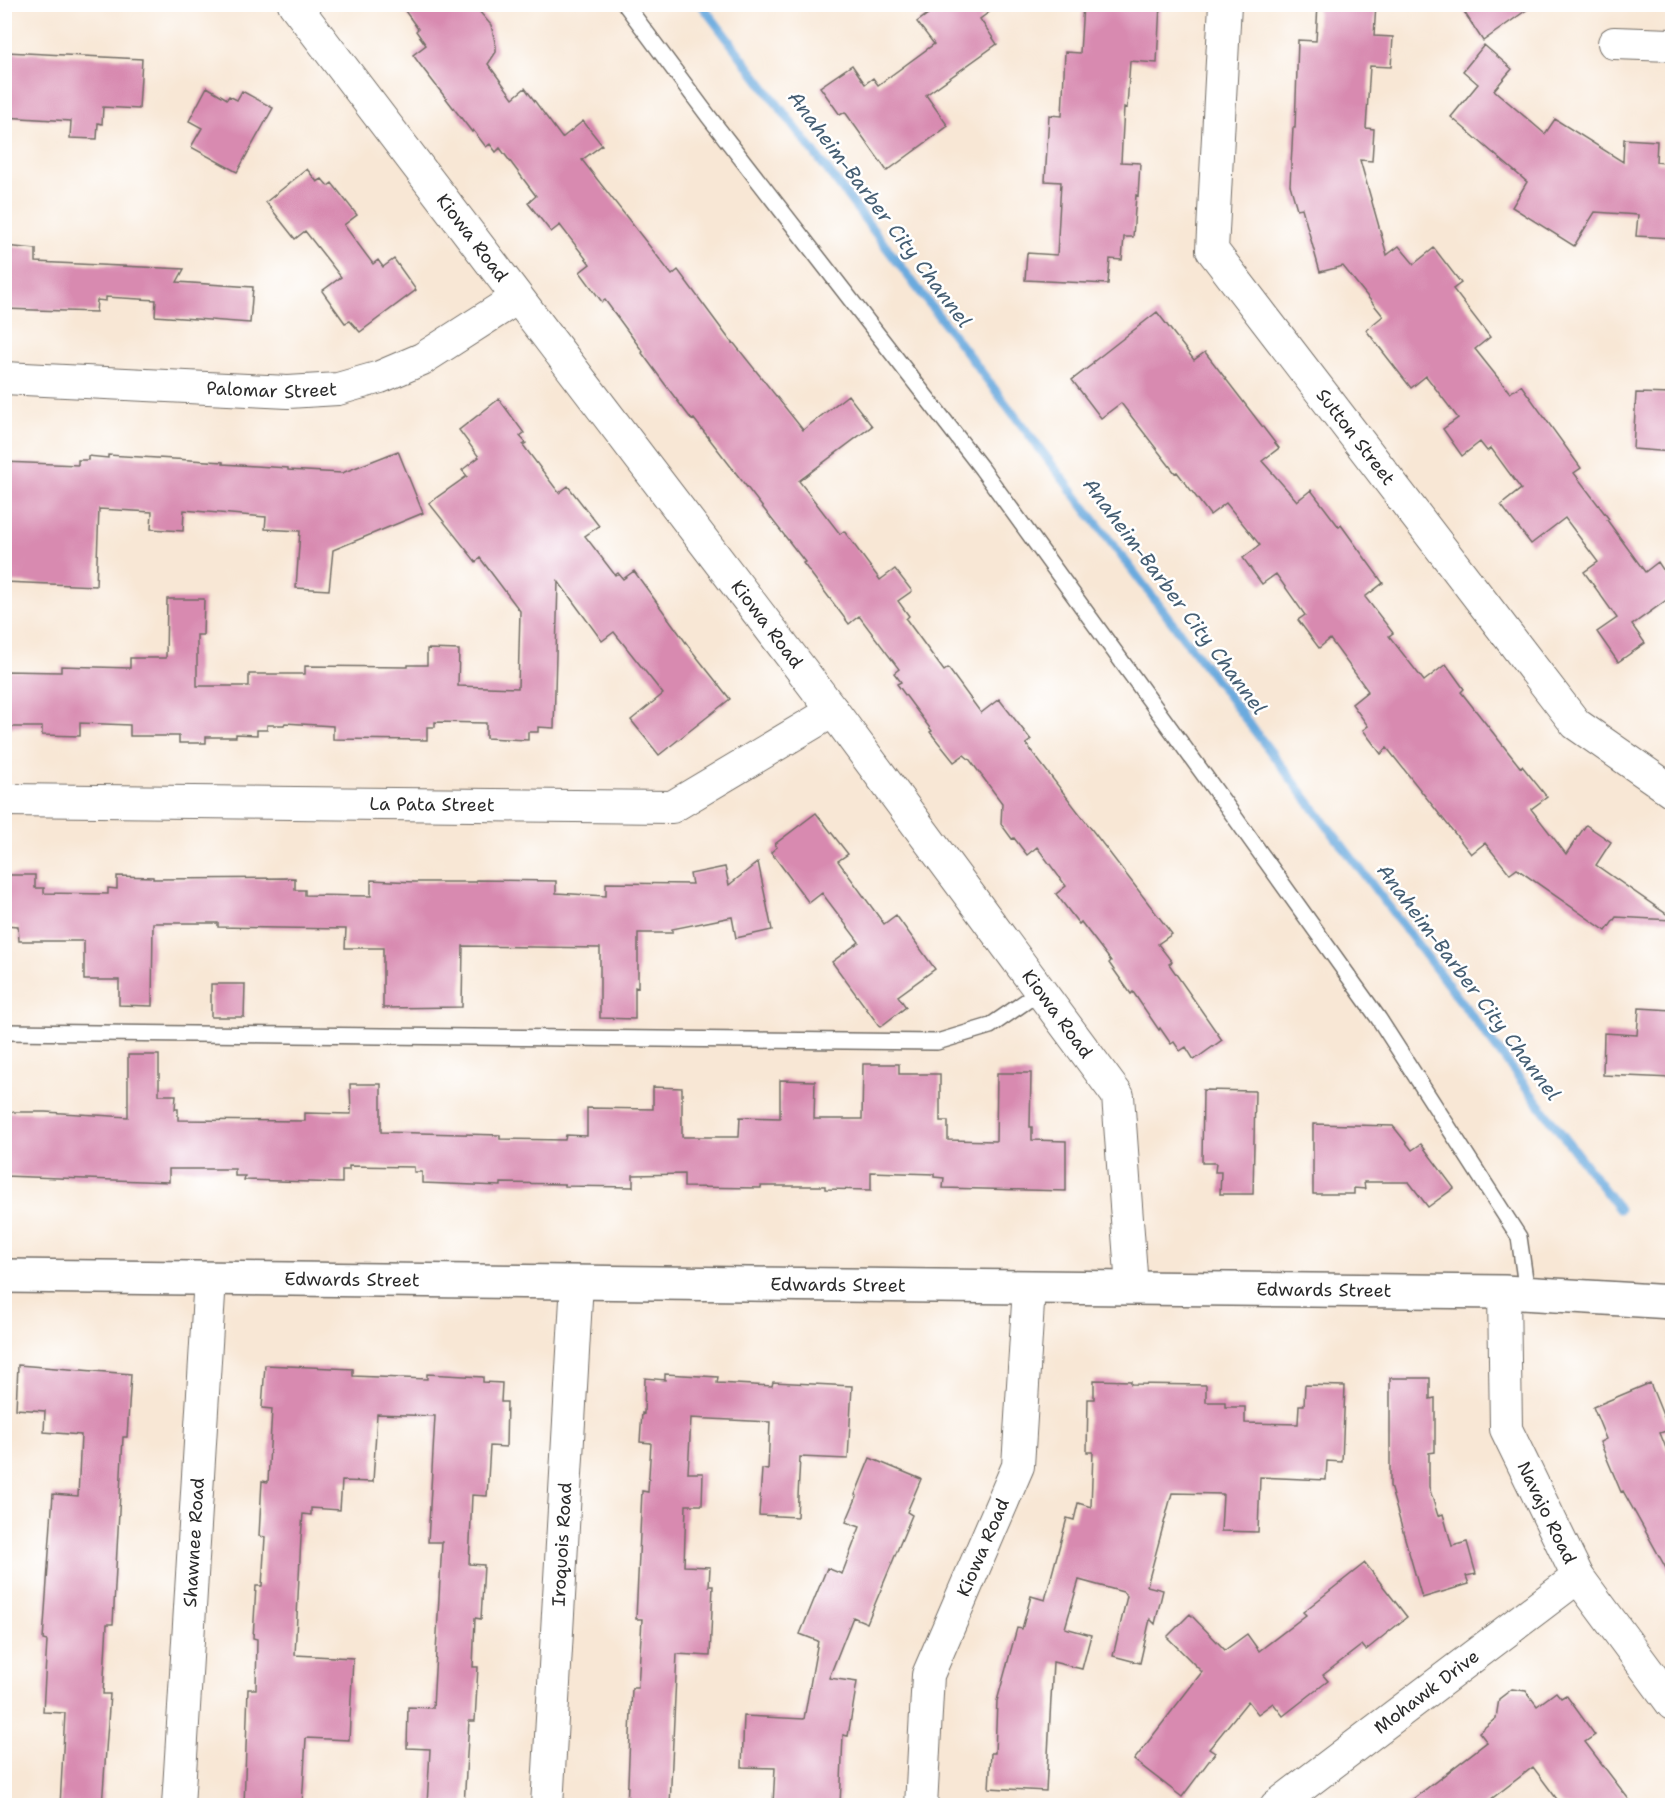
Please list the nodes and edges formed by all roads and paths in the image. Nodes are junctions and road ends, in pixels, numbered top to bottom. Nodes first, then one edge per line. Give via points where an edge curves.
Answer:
1 (294, 4) edge
2 (625, 4) edge
3 (1226, 4) edge
4 (1614, 42) dead end
5 (1672, 45) edge
6 (517, 298) junction
7 (4, 378) edge
8 (833, 711) junction
9 (1672, 791) edge
10 (4, 800) edge
11 (1041, 992) junction
12 (4, 1032) edge
13 (4, 1276) edge
14 (210, 1278) junction
15 (577, 1282) junction
16 (1029, 1287) junction
17 (1132, 1288) junction
18 (1516, 1292) junction
19 (1672, 1302) edge
20 (1578, 1577) junction
21 (1672, 1704) edge
22 (178, 1806) edge
23 (547, 1806) edge
24 (921, 1806) edge
25 (1276, 1806) edge

1 - 6 street, Kiowa Road
2 - 18 lane via 982,469 1372,1010 1519,1237
3 - 9 street, Sutton Street via 1212,250 1576,724
4 - 5 street
6 - 7 street, Palomar Street via 422,359 338,389 288,392
6 - 8 street, Kiowa Road
8 - 10 street, La Pata Street via 672,807
8 - 11 street, Kiowa Road
11 - 12 lane via 990,1026 937,1042
11 - 17 street, Kiowa Road via 1118,1096
13 - 14 street, Edwards Street
14 - 15 street, Edwards Street
14 - 22 street, Shawnee Road
15 - 16 street, Edwards Street
15 - 23 street, Iroquois Road
16 - 17 street, Edwards Street
16 - 24 street, Kiowa Road via 1018,1466 928,1676
17 - 18 street, Edwards Street
18 - 19 street, Edwards Street
18 - 20 street, Navajo Road via 1506,1429
20 - 21 street, Navajo Road
20 - 25 street, Mohawk Drive

